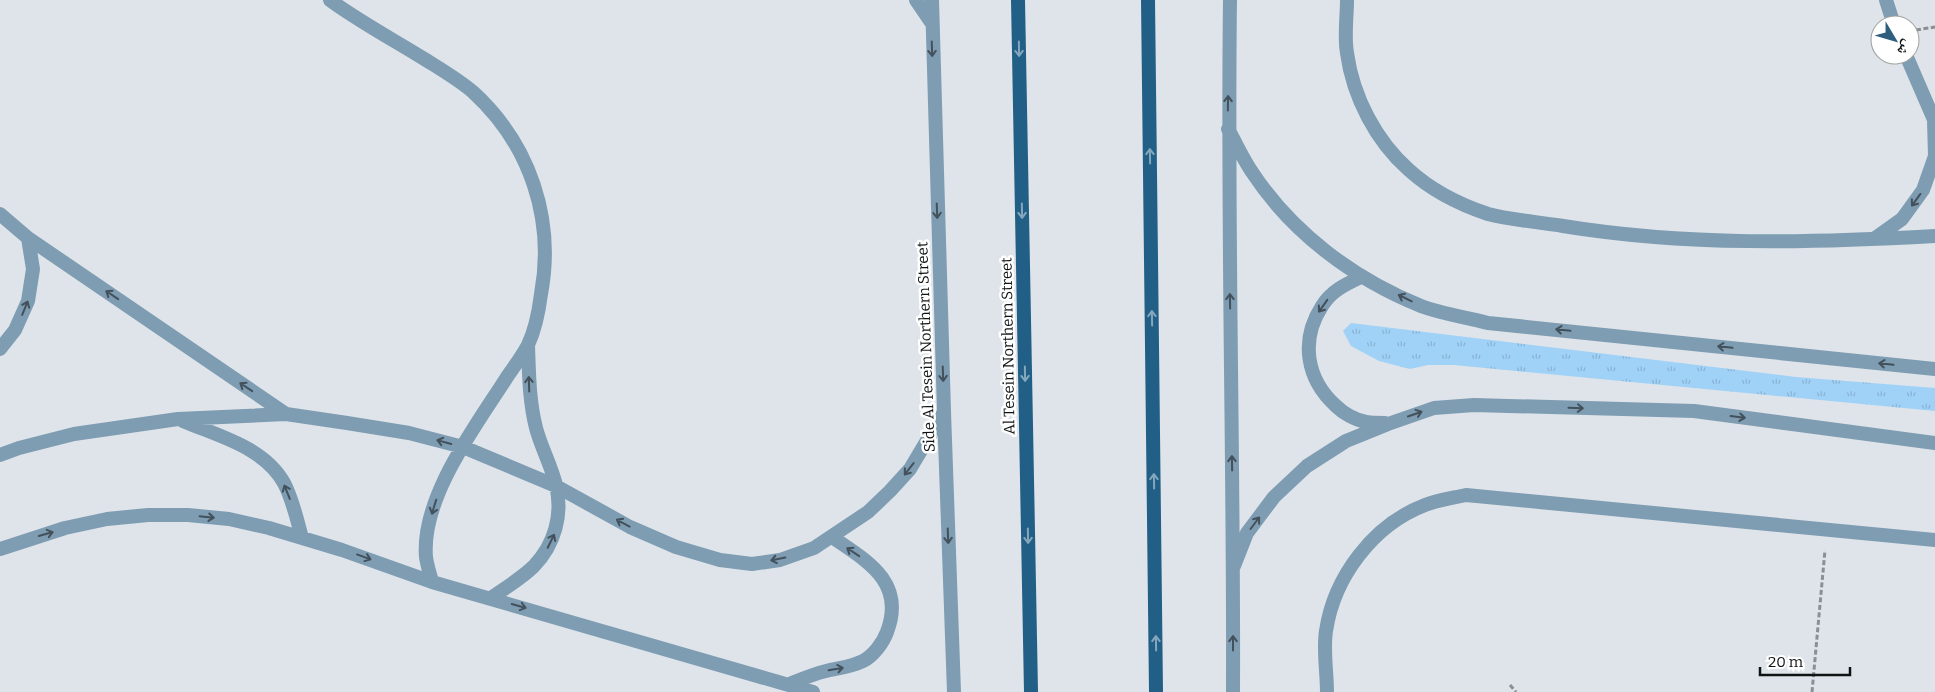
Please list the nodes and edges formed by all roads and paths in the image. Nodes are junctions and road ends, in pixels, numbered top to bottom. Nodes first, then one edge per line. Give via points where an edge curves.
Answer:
1 (330, 0) edge
2 (916, 0) edge
3 (932, 0) edge
4 (1018, 0) edge
5 (1148, 0) edge
6 (1230, 0) edge
7 (1347, 0) edge
8 (1886, 0) edge
9 (1891, 15) edge
10 (932, 22) junction
11 (1935, 27) edge
12 (1920, 29) edge
13 (1910, 65) edge
14 (1934, 121) edge
15 (1228, 129) junction
16 (0, 214) edge
17 (1935, 236) edge
18 (28, 238) junction
19 (1873, 239) junction
20 (1361, 277) junction
21 (528, 344) junction
22 (0, 349) edge
23 (1935, 369) edge
24 (944, 412) junction
25 (286, 414) junction
26 (178, 419) junction
27 (1388, 424) junction
28 (1935, 442) edge
29 (463, 447) junction
30 (0, 455) edge
31 (556, 486) junction
32 (1826, 530) junction
33 (302, 538) junction
34 (832, 538) junction
35 (1935, 540) edge
36 (0, 549) edge
37 (1234, 566) junction
38 (432, 582) junction
39 (491, 598) junction
40 (790, 684) junction
41 (1510, 685) dead end
42 (812, 692) edge
43 (954, 692) edge
44 (1031, 692) edge
45 (1156, 692) edge
46 (1233, 692) edge
47 (1327, 692) edge
48 (1516, 692) edge
49 (1812, 692) edge

1 - 21 street via 472,91 496,115 515,143 531,174 541,206 546,240 545,274
2 - 10 street
3 - 10 street, Side Al Tesein Northern Street
4 -> 44 main road, Al Tesein Northern Street
45 -> 5 main road
15 -> 6 street
7 - 19 street via 1346,52 1358,96 1379,136 1410,171 1447,197 1489,214 1584,229 1680,239 1776,242
8 - 9 street
10 -> 24 street, Side Al Tesein Northern Street
11 - 12 path
13 - 14 street
14 -> 19 street via 1935,156 1923,190 1902,219
15 - 20 street via 1253,173 1284,213 1320,247
37 -> 15 street
16 - 18 street
17 - 19 street
22 -> 18 street via 16,330 28,301 33,269
25 -> 18 street
23 -> 20 street via 1488,323 1422,306
20 -> 27 street via 1339,288 1322,305 1312,327 1308,351 1312,374 1324,396 1342,412 1364,422
21 - 29 street
31 -> 21 street via 532,412
24 -> 34 street via 910,469 890,492
24 -> 43 street, Side Al Tesein Northern Street
25 - 26 street
29 -> 25 street via 409,433
26 - 30 street via 74,434
33 -> 26 street via 284,483 264,459
27 -> 28 street via 1434,408 1474,405 1684,411
37 -> 27 street via 1246,533 1274,497 1307,466 1346,441
29 - 31 street
29 -> 38 street via 443,482 426,536 426,558
34 -> 31 street via 780,560 752,564 720,560 676,547 638,530
39 -> 31 street via 533,567 546,551 558,518
32 - 35 street
32 - 47 street via 1466,495 1425,505 1388,526 1358,555 1337,592 1326,632
32 - 49 path
36 -> 33 street via 65,528 148,515 229,520
33 -> 38 street
40 -> 34 street via 864,660 877,649 891,622 891,600 884,580 875,568
46 -> 37 street
38 - 39 street
39 -> 40 street
40 - 42 street
41 - 48 path

